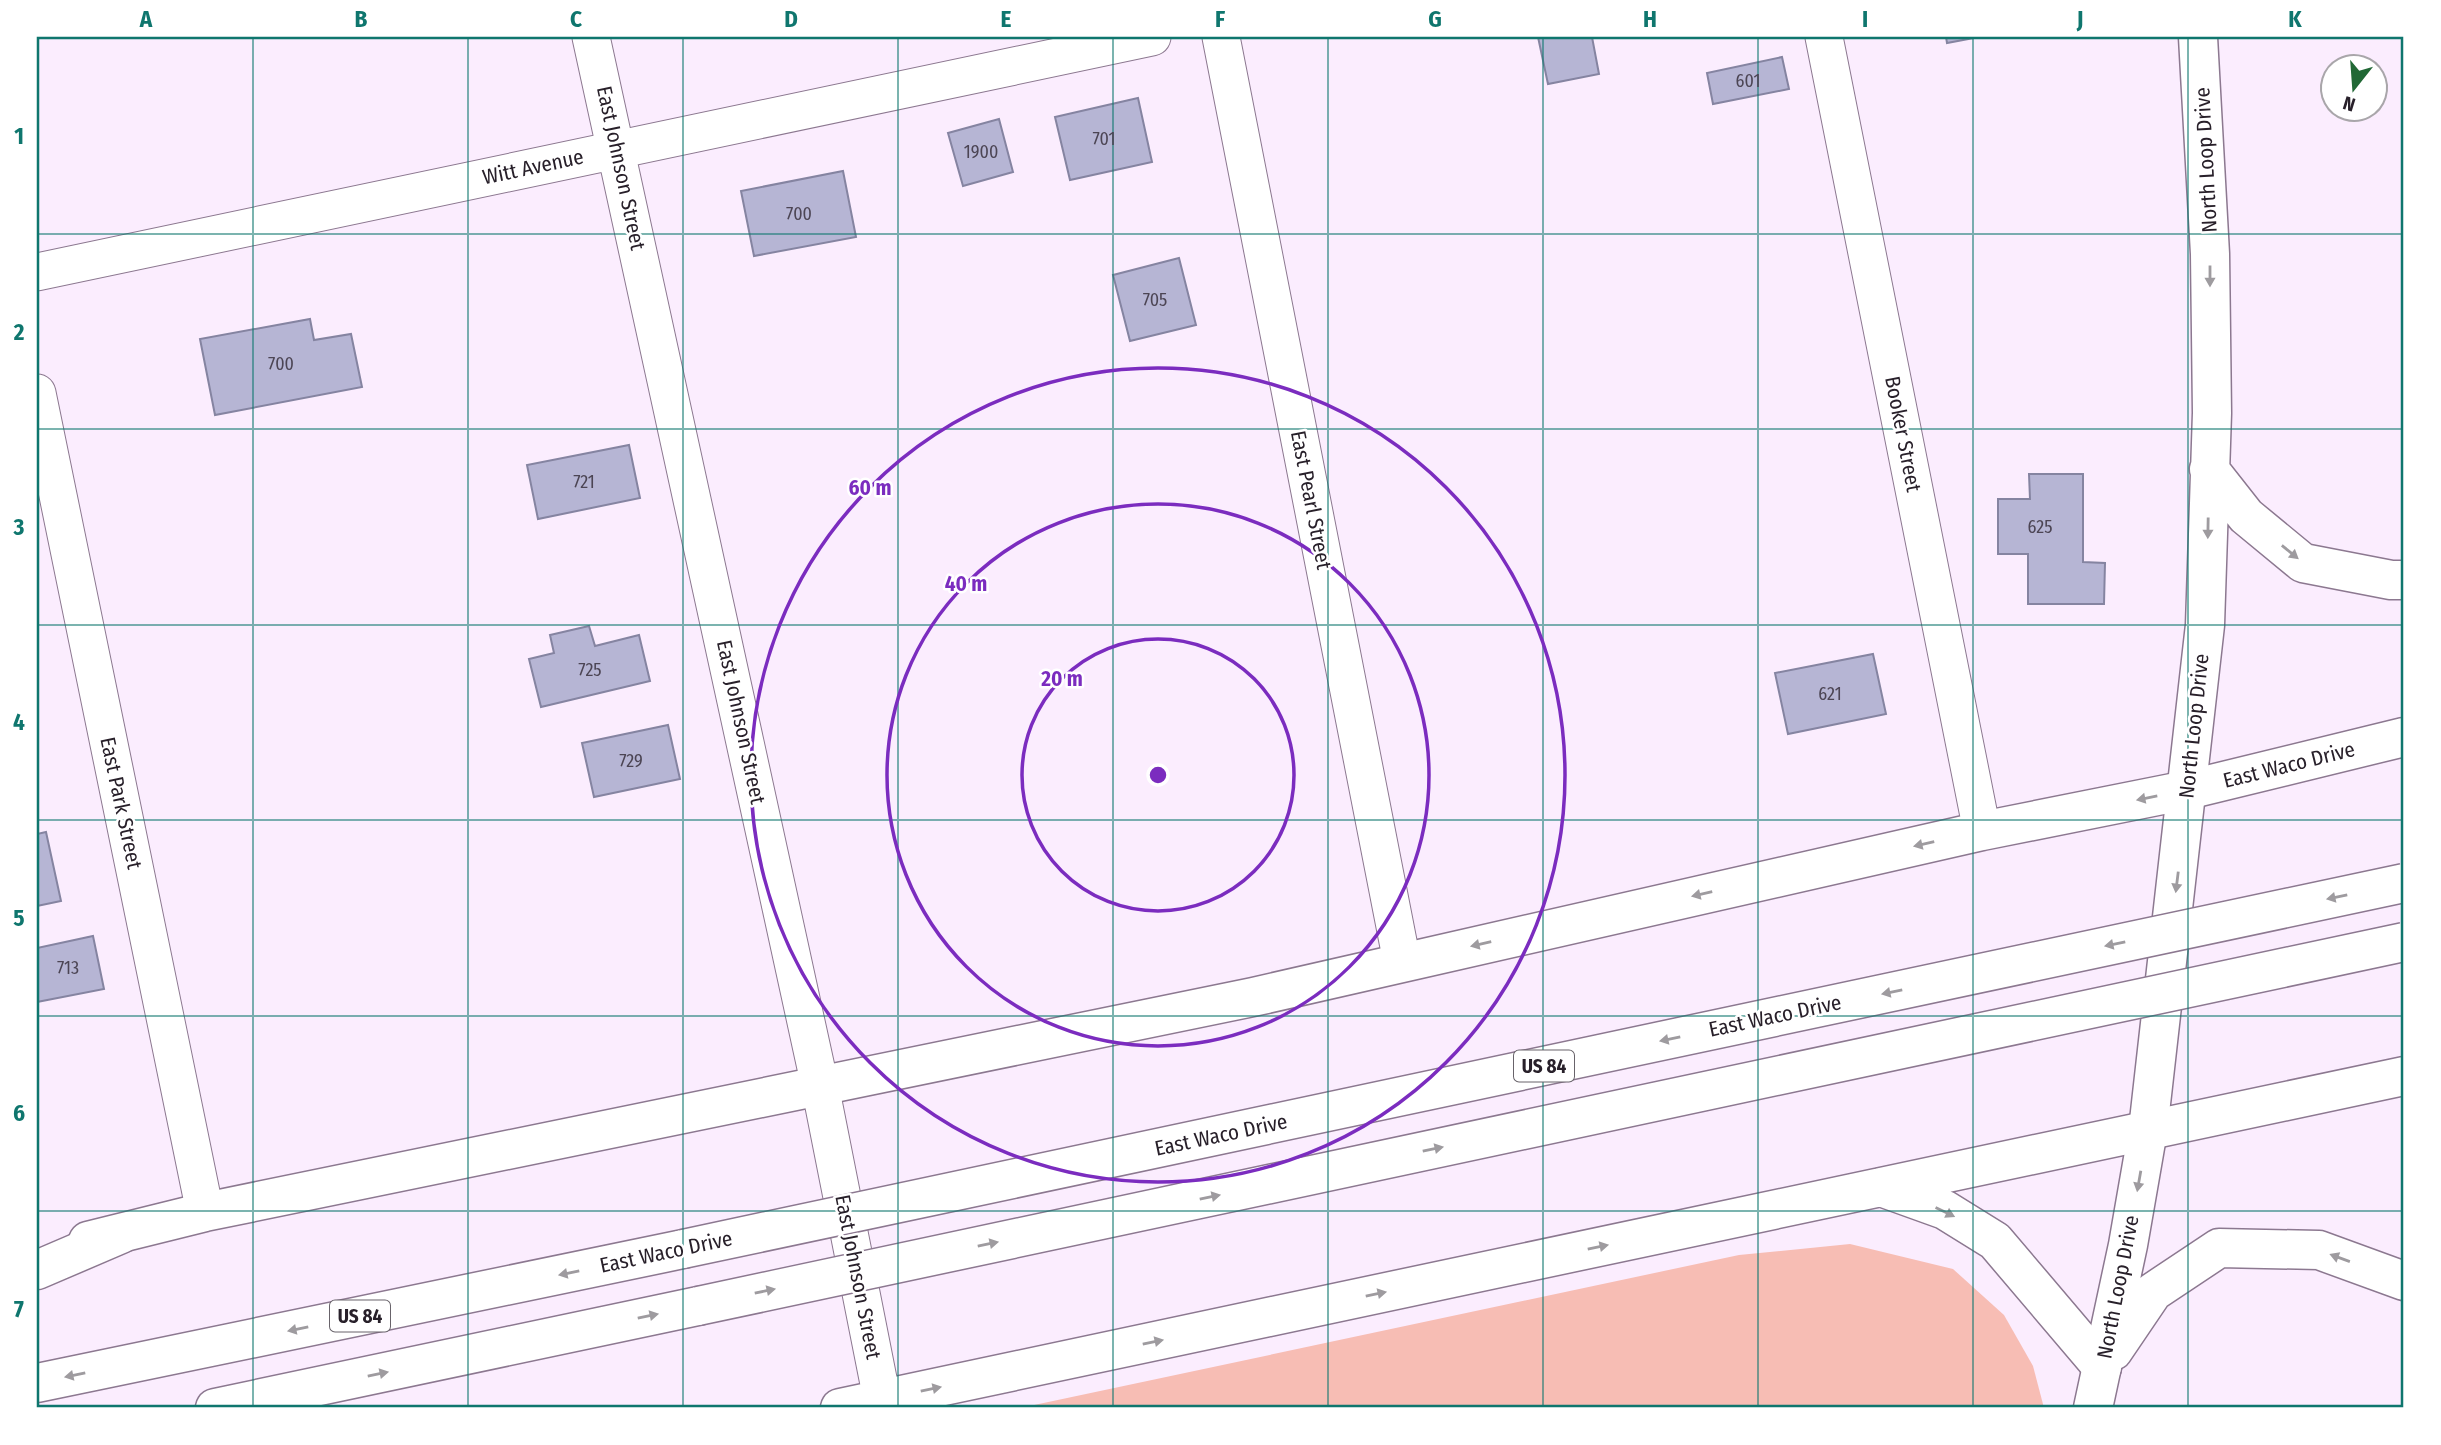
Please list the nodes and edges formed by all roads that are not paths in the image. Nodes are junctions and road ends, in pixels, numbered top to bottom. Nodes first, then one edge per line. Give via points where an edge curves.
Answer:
1 (591, 37) edge
2 (1152, 37) edge
3 (1221, 37) edge
4 (1824, 37) edge
5 (2198, 37) edge
6 (617, 149) junction
7 (37, 272) edge
8 (37, 393) edge
9 (2209, 469) junction
10 (2404, 580) edge
11 (2404, 737) edge
12 (2187, 790) junction
13 (1982, 831) junction
14 (2404, 883) edge
15 (2404, 942) edge
16 (1402, 962) junction
17 (2404, 1076) edge
18 (820, 1086) junction
19 (2148, 1130) junction
20 (1881, 1187) junction
21 (205, 1212) junction
22 (121, 1234) junction
23 (37, 1251) edge
24 (37, 1270) edge
25 (2404, 1281) edge
26 (2102, 1367) junction
27 (37, 1383) edge
28 (884, 1404) edge
29 (215, 1408) edge
30 (840, 1408) edge
31 (2093, 1408) edge

1 - 6 street, East Johnson Street
2 - 6 street, Witt Avenue
3 - 16 street, East Pearl Street
4 - 13 street, Booker Street
5 -> 9 main road, North Loop Drive via 2210,254
6 - 7 street, Witt Avenue
6 - 18 street, East Johnson Street
8 - 21 street, East Park Street
9 -> 10 main road via 2246,516 2303,563
9 -> 12 main road, North Loop Drive via 2205,625
11 - 12 main road, East Waco Drive
12 -> 13 main road, East Waco Drive
12 -> 19 main road, North Loop Drive
13 -> 16 main road, East Waco Drive
14 -> 27 main road, East Waco Drive / US 84, bridge
29 -> 15 main road, bridge
16 - 18 main road, East Waco Drive
17 - 19 main road
18 - 21 main road, East Waco Drive
18 - 28 street, East Johnson Street
19 - 20 main road
19 -> 26 main road, North Loop Drive
20 -> 26 main road via 1945,1210 1995,1241
28 -> 20 main road
21 - 22 main road, East Waco Drive
22 - 23 main road
22 - 24 main road
25 -> 26 main road via 2319,1250 2219,1248 2153,1292
26 - 31 main road, North Loop Drive
28 - 30 main road

